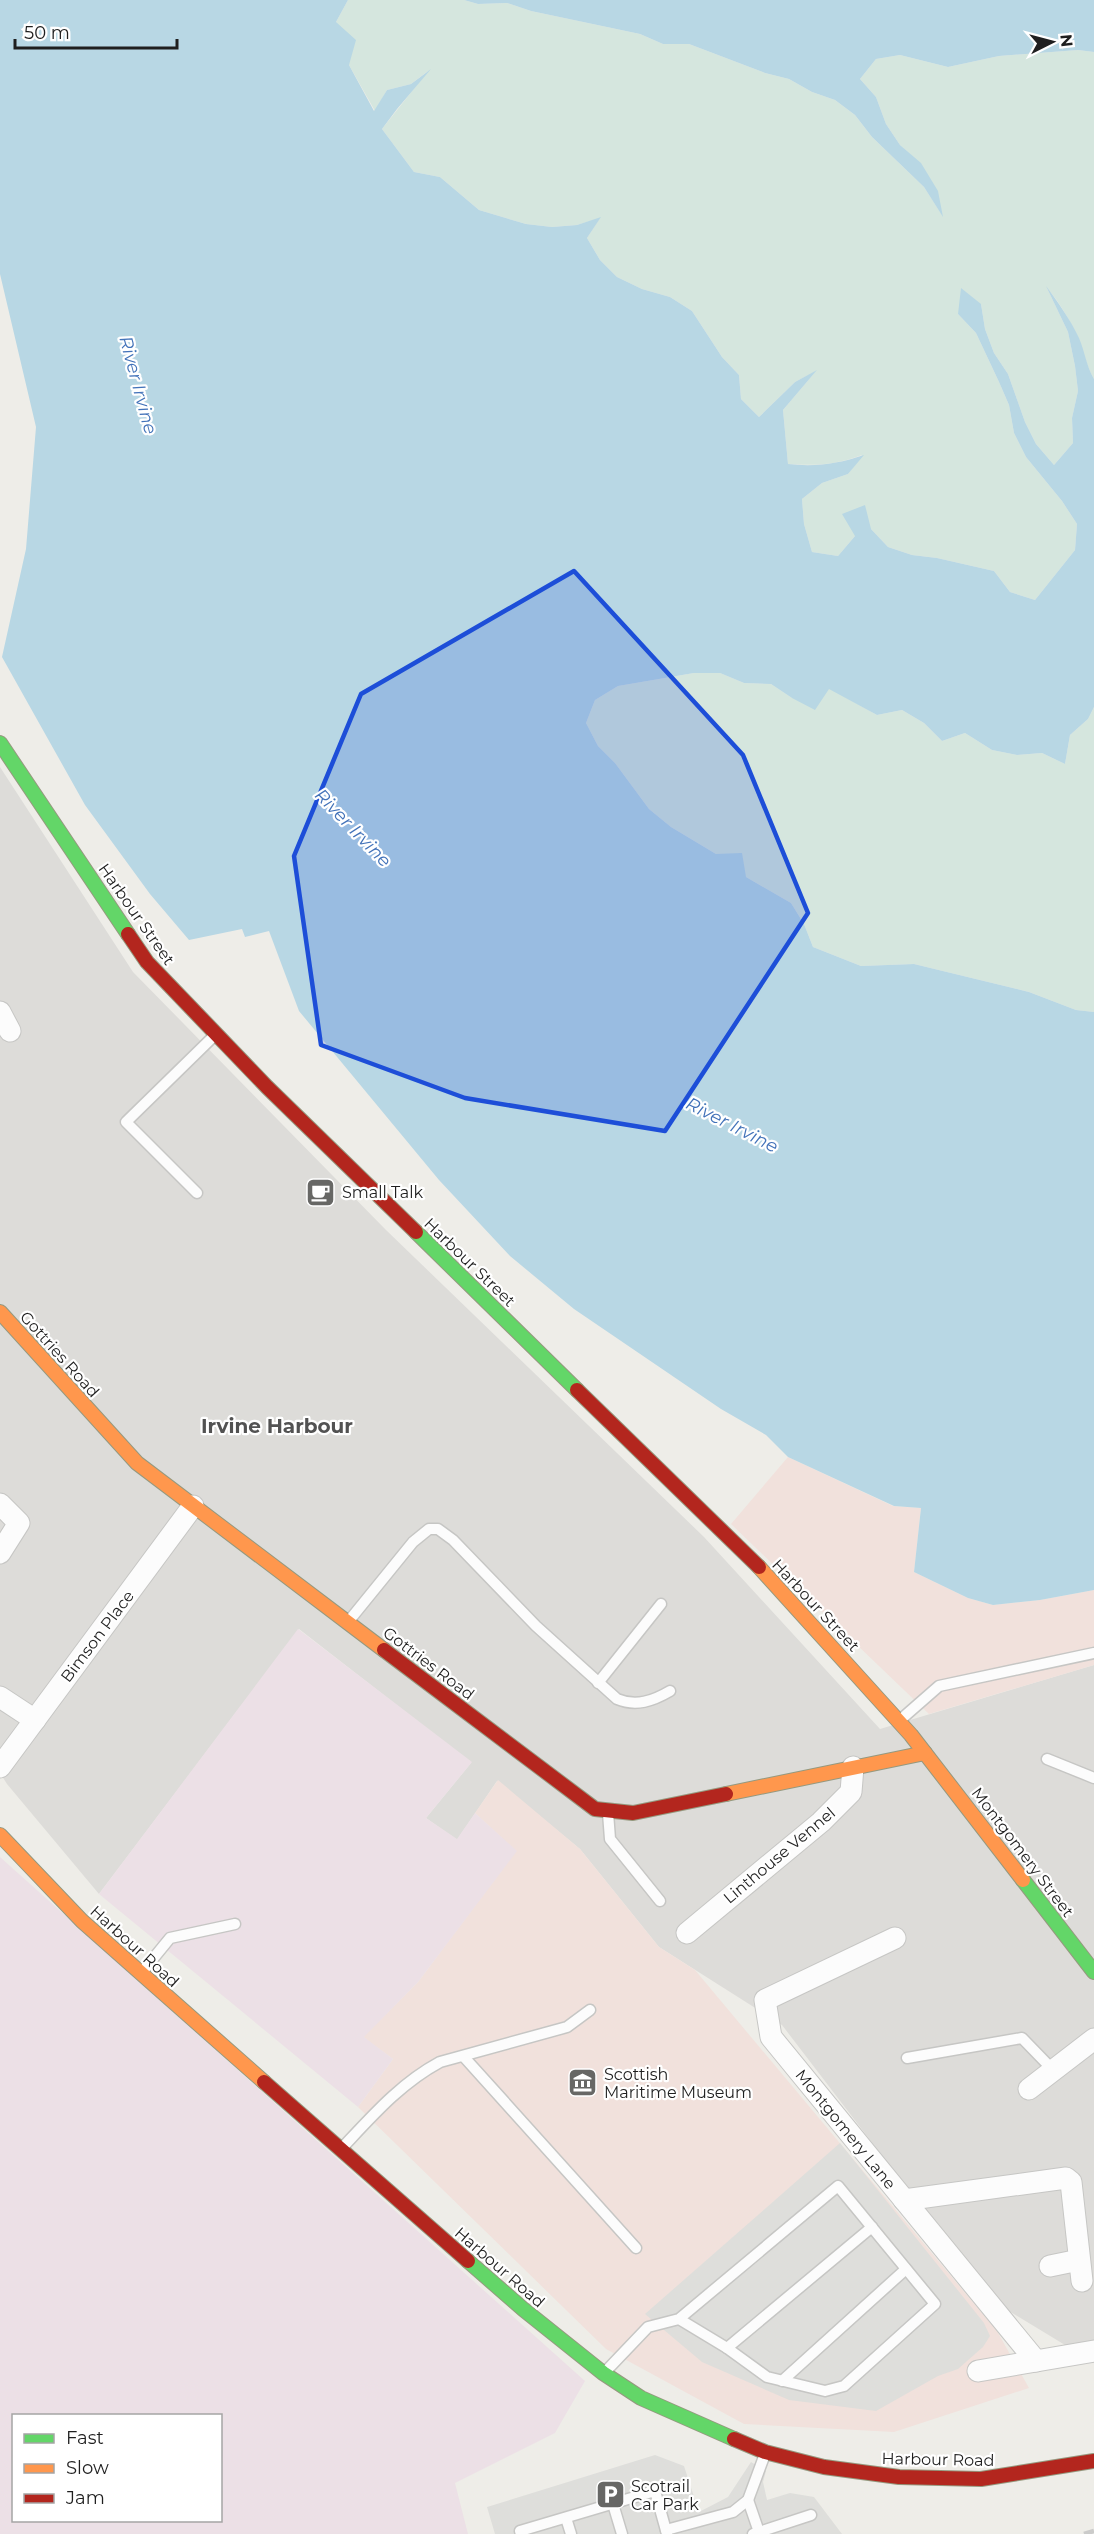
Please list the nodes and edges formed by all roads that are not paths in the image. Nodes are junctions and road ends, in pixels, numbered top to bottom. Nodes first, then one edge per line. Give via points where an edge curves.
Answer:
1 (0, 743) edge
2 (216, 1034) junction
3 (197, 1193) dead end
4 (0, 1312) edge
5 (0, 1503) edge
6 (193, 1506) junction
7 (0, 1553) edge
8 (662, 1604) dead end
9 (348, 1622) junction
10 (1094, 1653) edge
11 (598, 1683) junction
12 (670, 1691) dead end
13 (0, 1697) edge
14 (35, 1720) junction
15 (898, 1721) junction
16 (925, 1752) junction
17 (1047, 1759) dead end
18 (0, 1767) edge
19 (853, 1767) junction
20 (1094, 1778) edge
21 (608, 1810) junction
22 (0, 1834) edge
23 (660, 1901) dead end
24 (235, 1924) dead end
25 (687, 1933) dead end
26 (895, 1938) dead end
27 (1094, 1972) edge
28 (141, 1973) junction
29 (590, 2010) dead end
30 (1094, 2039) edge
31 (464, 2057) junction
32 (907, 2058) dead end
33 (1054, 2070) junction
34 (1029, 2089) dead end
35 (340, 2149) junction
36 (904, 2200) junction
37 (872, 2227) junction
38 (636, 2248) dead end
39 (1079, 2260) junction
40 (1050, 2266) dead end
41 (906, 2269) junction
42 (1082, 2282) dead end
43 (679, 2319) junction
44 (727, 2348) junction
45 (1094, 2351) edge
46 (1036, 2361) junction
47 (978, 2371) dead end
48 (603, 2373) junction
49 (782, 2380) junction
50 (765, 2452) junction
51 (1094, 2461) edge
52 (748, 2500) junction
53 (613, 2504) junction
54 (811, 2515) dead end
55 (566, 2518) junction
56 (667, 2532) edge
57 (756, 2533) edge
58 (521, 2534) edge
59 (571, 2534) edge
60 (622, 2534) edge

1 - 2 street, Harbour Street via 147,962
2 - 3 lane via 126,1122
2 - 15 street, Harbour Street via 765,1574
4 - 6 street, Gottries Road via 137,1463
5 - 7 street via 19,1523
6 - 9 street, Gottries Road
6 - 14 street, Bimson Place
8 - 11 lane
9 - 11 lane via 413,1542 429,1529 438,1529
9 - 21 street, Gottries Road via 595,1809
10 - 15 lane via 939,1686
11 - 12 lane via 626,1703 646,1702
13 - 14 street
14 - 18 street, Bimson Place
15 - 16 street, Harbour Street
16 - 19 street, Gottries Road
16 - 27 street, Montgomery Street
17 - 20 lane
19 - 21 street, Gottries Road via 633,1813
19 - 25 street, Linthouse Vennel via 851,1792 821,1822
21 - 23 lane via 610,1839
22 - 28 street, Harbour Road via 82,1920
24 - 28 lane via 170,1938
26 - 36 street, Montgomery Lane via 765,2000 771,2037
28 - 35 street, Harbour Road
29 - 31 lane via 567,2027
30 - 33 street
31 - 35 lane via 440,2062 421,2072 390,2097
31 - 38 lane
32 - 33 lane via 1022,2038
33 - 34 street
35 - 48 street, Harbour Road via 523,2309
36 - 39 street via 1066,2178 1071,2182
36 - 46 street, Montgomery Lane
37 - 41 lane
37 - 43 lane via 838,2186
37 - 44 lane
39 - 40 street
39 - 42 street
41 - 49 lane
41 - 49 lane via 935,2304 869,2364 844,2386 825,2391
43 - 44 lane
43 - 48 lane via 648,2327
44 - 49 lane via 767,2377
45 - 46 street
46 - 47 street
48 - 50 street, Harbour Road via 641,2398
50 - 51 street, Harbour Road via 824,2467 899,2477 981,2479
50 - 52 lane
52 - 56 lane via 733,2512
52 - 57 lane
53 - 55 lane
53 - 56 lane via 655,2491
53 - 60 lane
54 - 57 lane
55 - 58 lane via 520,2531
55 - 59 lane

